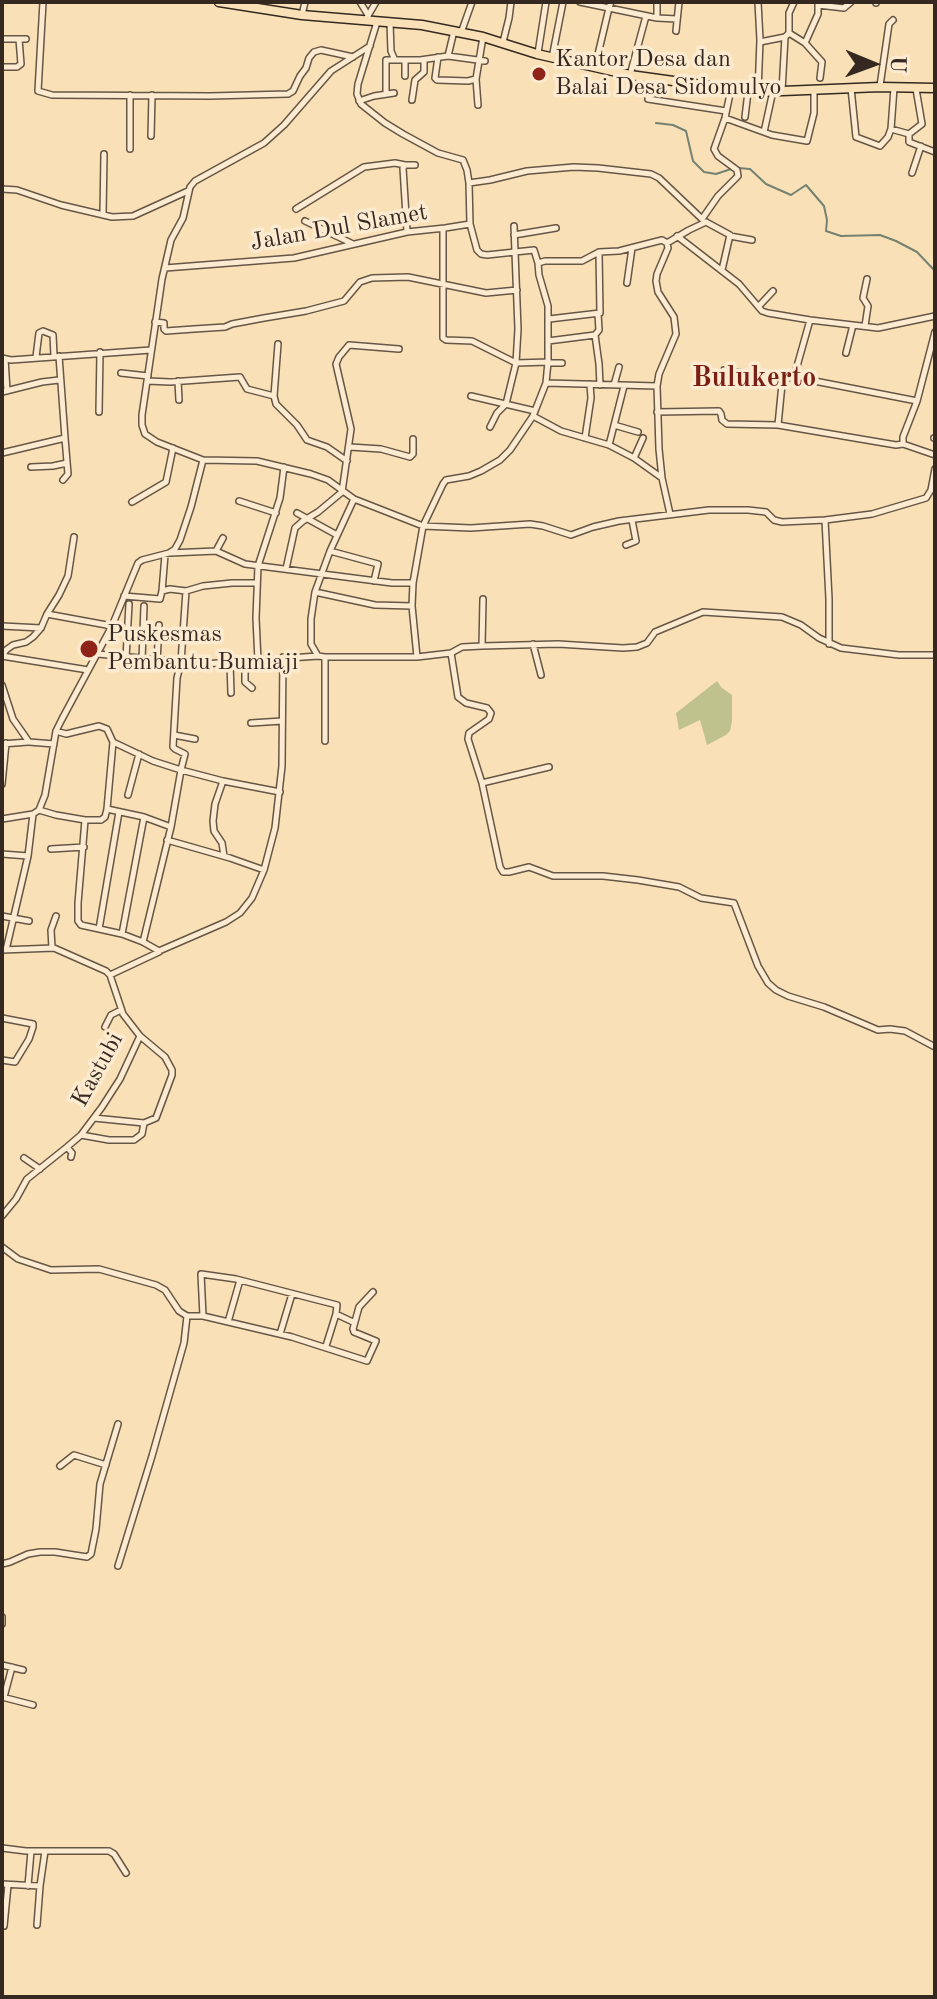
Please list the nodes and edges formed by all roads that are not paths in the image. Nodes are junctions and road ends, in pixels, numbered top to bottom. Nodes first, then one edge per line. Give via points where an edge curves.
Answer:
1 (43, 2) edge
2 (219, 2) edge
3 (290, 2) edge
4 (305, 2) edge
5 (360, 2) edge
6 (376, 2) edge
7 (472, 2) edge
8 (511, 2) edge
9 (546, 2) edge
10 (563, 2) edge
11 (580, 2) edge
12 (657, 2) edge
13 (679, 2) edge
14 (758, 2) edge
15 (794, 2) edge
16 (851, 2) edge
17 (815, 4) edge
18 (610, 5) edge
19 (287, 13) junction
20 (302, 15) junction
21 (646, 16) junction
22 (367, 18) junction
23 (657, 18) junction
24 (677, 19) junction
25 (893, 20) dead end
26 (377, 22) junction
27 (390, 23) junction
28 (676, 31) dead end
29 (457, 32) junction
30 (787, 35) junction
31 (483, 37) junction
32 (2, 39) edge
33 (760, 42) junction
34 (503, 43) junction
35 (805, 43) junction
36 (370, 46) junction
37 (537, 54) junction
38 (448, 56) junction
39 (354, 57) junction
40 (438, 57) junction
41 (394, 58) junction
42 (552, 58) junction
43 (405, 60) junction
44 (424, 60) junction
45 (482, 61) junction
46 (2, 67) edge
47 (595, 67) junction
48 (630, 75) junction
49 (405, 76) dead end
50 (820, 78) dead end
51 (476, 79) junction
52 (652, 79) junction
53 (880, 87) junction
54 (851, 88) junction
55 (894, 88) junction
56 (935, 88) edge
57 (731, 89) junction
58 (814, 89) junction
59 (916, 89) junction
60 (753, 91) junction
61 (777, 91) junction
62 (394, 93) dead end
63 (386, 94) junction
64 (130, 95) junction
65 (152, 95) junction
66 (412, 100) dead end
67 (359, 101) junction
68 (478, 105) dead end
69 (726, 111) junction
70 (745, 117) dead end
71 (725, 118) junction
72 (891, 129) junction
73 (764, 132) junction
74 (909, 134) junction
75 (151, 136) dead end
76 (921, 146) junction
77 (130, 149) dead end
78 (935, 152) edge
79 (104, 154) dead end
80 (405, 165) junction
81 (415, 165) dead end
82 (912, 173) dead end
83 (469, 183) junction
84 (2, 189) edge
85 (188, 190) junction
86 (296, 209) dead end
87 (103, 215) junction
88 (305, 221) dead end
89 (704, 221) junction
90 (470, 224) junction
91 (514, 226) dead end
92 (556, 228) dead end
93 (443, 229) junction
94 (407, 232) junction
95 (514, 235) junction
96 (677, 236) junction
97 (730, 236) junction
98 (752, 240) dead end
99 (667, 243) junction
100 (352, 244) junction
101 (632, 248) junction
102 (515, 252) junction
103 (599, 252) junction
104 (538, 263) junction
105 (722, 270) junction
106 (163, 274) junction
107 (867, 279) dead end
108 (627, 283) dead end
109 (442, 284) junction
110 (517, 290) junction
111 (773, 291) dead end
112 (759, 306) junction
113 (598, 314) junction
114 (935, 316) edge
115 (549, 319) junction
116 (810, 320) junction
117 (158, 322) junction
118 (853, 325) junction
119 (865, 326) junction
120 (935, 332) edge
121 (595, 335) junction
122 (548, 341) junction
123 (278, 344) dead end
124 (399, 349) dead end
125 (151, 350) junction
126 (100, 352) junction
127 (846, 353) dead end
128 (56, 356) junction
129 (36, 357) junction
130 (3, 359) edge
131 (548, 362) junction
132 (516, 363) junction
133 (562, 363) dead end
134 (619, 367) dead end
135 (724, 370) dead end
136 (121, 373) dead end
137 (794, 377) junction
138 (59, 380) junction
139 (151, 380) junction
140 (783, 380) junction
141 (178, 381) junction
142 (546, 383) junction
143 (590, 384) junction
144 (600, 385) junction
145 (614, 385) junction
146 (624, 386) junction
147 (657, 386) junction
148 (4, 392) edge
149 (274, 396) junction
150 (471, 396) dead end
151 (179, 400) dead end
152 (917, 401) junction
153 (506, 404) junction
154 (99, 412) dead end
155 (657, 412) junction
156 (534, 414) junction
157 (614, 425) junction
158 (778, 425) junction
159 (490, 427) dead end
160 (638, 432) dead end
161 (65, 438) junction
162 (585, 438) junction
163 (643, 438) dead end
164 (413, 439) dead end
165 (903, 444) junction
166 (609, 445) junction
167 (350, 447) junction
168 (173, 448) junction
169 (2, 453) edge
170 (935, 455) edge
171 (634, 458) junction
172 (203, 460) junction
173 (347, 461) junction
174 (67, 463) junction
175 (31, 467) dead end
176 (284, 467) junction
177 (935, 469) edge
178 (662, 478) junction
179 (63, 480) dead end
180 (342, 492) junction
181 (354, 499) junction
182 (239, 501) dead end
183 (132, 502) dead end
184 (276, 513) junction
185 (297, 513) dead end
186 (670, 514) junction
187 (307, 518) junction
188 (632, 520) junction
189 (825, 520) junction
190 (423, 526) junction
191 (337, 535) junction
192 (74, 537) dead end
193 (223, 538) dead end
194 (626, 545) dead end
195 (216, 551) junction
196 (330, 551) junction
197 (167, 554) junction
198 (258, 566) junction
199 (286, 569) junction
200 (321, 573) junction
201 (374, 581) junction
202 (257, 583) junction
203 (413, 583) junction
204 (162, 591) junction
205 (186, 591) junction
206 (315, 592) junction
207 (124, 596) junction
208 (483, 599) dead end
209 (129, 604) dead end
210 (144, 606) dead end
211 (412, 606) junction
212 (47, 614) junction
213 (159, 625) dead end
214 (2, 626) edge
215 (112, 626) junction
216 (41, 628) junction
217 (533, 644) junction
218 (829, 644) junction
219 (482, 646) junction
220 (451, 653) junction
221 (98, 654) junction
222 (935, 655) edge
223 (2, 656) edge
224 (322, 656) junction
225 (283, 657) junction
226 (417, 657) junction
227 (126, 658) junction
228 (142, 660) junction
229 (157, 661) junction
230 (258, 661) junction
231 (181, 662) junction
232 (245, 662) junction
233 (230, 663) junction
234 (89, 670) junction
235 (541, 675) dead end
236 (2, 685) edge
237 (252, 688) dead end
238 (231, 693) dead end
239 (282, 721) junction
240 (251, 723) dead end
241 (56, 731) junction
242 (174, 735) junction
243 (195, 739) dead end
244 (325, 741) dead end
245 (29, 742) junction
246 (113, 742) junction
247 (4, 744) edge
248 (54, 744) junction
249 (139, 754) junction
250 (549, 767) dead end
251 (181, 770) junction
252 (223, 781) junction
253 (482, 783) junction
254 (2, 784) edge
255 (280, 792) junction
256 (128, 795) dead end
257 (107, 809) junction
258 (39, 810) junction
259 (119, 812) junction
260 (33, 814) junction
261 (144, 817) junction
262 (2, 819) edge
263 (85, 820) junction
264 (171, 827) junction
265 (167, 840) junction
266 (84, 847) junction
267 (51, 849) dead end
268 (2, 854) edge
269 (28, 856) junction
270 (224, 856) junction
271 (264, 870) junction
272 (2, 916) edge
273 (56, 916) dead end
274 (13, 918) junction
275 (29, 921) dead end
276 (99, 929) junction
277 (122, 934) junction
278 (143, 942) junction
279 (52, 948) junction
280 (4, 950) edge
281 (159, 951) junction
282 (110, 975) junction
283 (121, 1010) junction
284 (2, 1018) edge
285 (105, 1027) dead end
286 (140, 1036) junction
287 (935, 1047) edge
288 (2, 1060) edge
289 (93, 1118) junction
290 (144, 1123) junction
291 (81, 1135) junction
292 (67, 1147) junction
293 (71, 1157) dead end
294 (24, 1158) dead end
295 (40, 1169) junction
296 (2, 1216) edge
297 (2, 1247) edge
298 (240, 1280) junction
299 (373, 1292) dead end
300 (292, 1294) junction
301 (336, 1314) junction
302 (187, 1316) junction
303 (203, 1316) junction
304 (228, 1322) junction
305 (353, 1322) junction
306 (280, 1334) junction
307 (326, 1346) junction
308 (118, 1424) dead end
309 (106, 1465) junction
310 (60, 1466) dead end
311 (2, 1564) edge
312 (118, 1566) dead end
313 (2, 1617) edge
314 (2, 1624) edge
315 (2, 1665) edge
316 (12, 1667) junction
317 (23, 1670) dead end
318 (3, 1697) edge
319 (33, 1705) dead end
320 (2, 1848) edge
321 (31, 1851) junction
322 (45, 1851) junction
323 (126, 1873) dead end
324 (5, 1884) edge
325 (28, 1886) junction
326 (40, 1886) junction
327 (37, 1925) dead end
328 (4, 1926) edge

1 - 64 street via 38,91
2 - 19 main road
3 - 19 street
4 - 20 street
5 - 22 street
6 - 22 street
7 - 29 street
8 - 34 street
9 - 37 street
10 - 42 street
11 - 18 street
12 - 23 street
13 - 24 street
14 - 33 street
15 - 30 street
16 - 17 street via 844,8
17 - 35 street via 818,14
18 - 21 street
18 - 47 street
19 - 20 main road
20 - 22 main road
21 - 23 street
21 - 48 street
22 - 26 main road
23 - 24 street
24 - 28 street
25 - 53 street
26 - 27 main road
26 - 36 street
27 - 29 main road
27 - 41 street
29 - 31 main road
29 - 38 street
30 - 33 street
30 - 35 street
30 - 61 street
31 - 34 main road
31 - 45 street
32 - 46 street via 22,39 21,64
33 - 60 street
34 - 37 main road
35 - 50 street via 823,62
36 - 39 street
36 - 67 street via 358,84
37 - 42 main road
38 - 40 street
38 - 45 street
39 - 65 street via 315,51 288,94
39 - 85 street via 331,71 264,143
40 - 44 street
40 - 51 street via 437,80
41 - 43 street
41 - 63 street via 385,61
42 - 47 main road
43 - 44 street
43 - 49 street
44 - 66 street
45 - 51 street
47 - 48 main road
48 - 52 main road
51 - 68 street
52 - 57 main road
52 - 69 street via 650,100
53 - 54 main road
53 - 55 main road
54 - 58 main road
54 - 72 street via 856,138 881,146
55 - 59 main road
55 - 72 street
56 - 59 main road
57 - 60 main road
57 - 69 street
58 - 61 main road
58 - 73 street via 808,140
59 - 74 street via 922,124
60 - 61 main road
60 - 70 street
61 - 73 street
62 - 63 street
63 - 67 street
64 - 65 street
64 - 77 street
65 - 75 street
67 - 83 street via 403,134 463,160
69 - 71 street
71 - 73 street
71 - 89 street via 715,152 736,168 738,177 718,196
72 - 74 street
74 - 76 street via 909,142
76 - 78 street
76 - 82 street
79 - 87 street
80 - 81 street
80 - 86 street via 364,167
80 - 94 street
83 - 89 street via 574,167 651,174
83 - 90 street
84 - 87 street
85 - 87 street via 133,216
85 - 106 street
88 - 100 street
89 - 96 street
89 - 97 street
90 - 93 street, Jalan Dul Slamet
90 - 102 street via 481,254
91 - 95 street
92 - 95 street
93 - 94 street, Jalan Dul Slamet
93 - 109 street
94 - 100 street, Jalan Dul Slamet
95 - 102 street
96 - 99 street
96 - 105 street
97 - 98 street
97 - 105 street
99 - 101 street
99 - 147 street via 656,281 674,317 676,334
100 - 106 street, Jalan Dul Slamet via 294,258
101 - 103 street
101 - 108 street
102 - 104 street via 534,250
102 - 110 street
103 - 104 street via 582,261
103 - 113 street
104 - 115 street
105 - 112 street
106 - 117 street
107 - 119 street
109 - 110 street via 486,293
109 - 117 street via 408,277 372,278 360,282 344,301 313,310 225,327 168,331
109 - 132 street via 443,338 472,341
110 - 132 street
111 - 112 street
112 - 116 street via 768,313
113 - 115 street
113 - 121 street
114 - 119 street via 882,328
115 - 122 street
116 - 118 street
116 - 137 street
117 - 125 street
118 - 119 street
118 - 127 street
120 - 152 street
121 - 122 street
121 - 144 street
122 - 131 street
123 - 149 street
124 - 167 street via 349,345 339,357
125 - 126 street
125 - 139 street
126 - 128 street
126 - 154 street
128 - 129 street
128 - 129 street via 53,335 43,331
128 - 138 street
129 - 130 street
130 - 148 street
131 - 132 street
131 - 133 street
131 - 142 street
132 - 153 street
134 - 145 street
135 - 140 street
136 - 139 street
137 - 140 street
137 - 152 street
138 - 148 street
138 - 161 street
139 - 141 street
139 - 168 street via 142,415 144,430
140 - 158 street
141 - 149 street via 239,376 247,389
141 - 151 street
142 - 143 street
142 - 156 street
143 - 144 street
143 - 162 street
144 - 145 street
145 - 146 street
146 - 147 street
146 - 157 street
147 - 155 street
149 - 173 street via 305,438
150 - 153 street
152 - 165 street
153 - 156 street
153 - 159 street
155 - 158 street via 719,411 727,424
155 - 178 street
156 - 162 street
156 - 190 street via 500,460 469,476 446,480
157 - 160 street
157 - 166 street
158 - 165 street
161 - 169 street
161 - 174 street
162 - 166 street
163 - 171 street
164 - 167 street via 410,457
165 - 170 street
166 - 171 street
167 - 173 street
168 - 172 street
168 - 183 street via 166,482
171 - 178 street
172 - 176 street
172 - 197 street via 180,540
173 - 180 street
174 - 175 street
174 - 179 street
176 - 180 street via 328,480
176 - 184 street
177 - 189 street via 926,498 872,514
178 - 186 street
180 - 181 street
180 - 187 street
181 - 190 street
181 - 191 street
182 - 184 street
184 - 198 street
185 - 187 street
186 - 188 street
186 - 189 street via 748,510 766,512 782,522
187 - 191 street
187 - 199 street via 294,530
188 - 190 street via 571,535 530,524
188 - 194 street via 636,541
189 - 218 street
190 - 203 street
191 - 196 street
192 - 212 street via 68,576
193 - 195 street
195 - 197 street
195 - 198 street
196 - 200 street
196 - 201 street via 378,564
197 - 204 street
197 - 207 street via 140,561
198 - 199 street
198 - 202 street
199 - 200 street
200 - 201 street
200 - 206 street
201 - 203 street
202 - 205 street
202 - 230 street
203 - 211 street
204 - 205 street
204 - 207 street via 159,599
205 - 231 street
206 - 211 street via 375,605
206 - 224 street via 311,644
207 - 215 street
208 - 219 street
209 - 227 street
210 - 228 street
211 - 226 street
212 - 215 street
212 - 216 street
213 - 229 street
214 - 216 street
215 - 221 street
216 - 223 street
217 - 218 street via 637,647 655,632 703,612 782,617
217 - 219 street
217 - 235 street
218 - 222 street
219 - 220 street
220 - 226 street
220 - 253 street via 458,697 491,713 468,739
221 - 227 street
221 - 234 street
223 - 234 street
224 - 225 street
224 - 226 street
224 - 244 street
225 - 230 street
225 - 239 street
227 - 228 street
228 - 229 street
229 - 231 street
230 - 232 street
231 - 233 street
231 - 242 street
232 - 233 street
232 - 237 street via 245,682
233 - 238 street
234 - 241 street
236 - 245 street via 13,719
239 - 240 street
239 - 255 street
241 - 246 street via 66,734 99,726 107,729
241 - 248 street
242 - 243 street
242 - 251 street via 173,748 185,754
245 - 247 street
245 - 248 street
246 - 249 street
246 - 257 street
247 - 254 street
248 - 258 street
249 - 251 street
249 - 256 street
250 - 253 street
251 - 252 street
251 - 264 street
252 - 255 street
252 - 270 street via 213,821
253 - 287 street via 503,872 529,867 553,876 638,880 734,903 762,976 776,990 878,1030 905,1031
255 - 271 street
257 - 259 street
257 - 263 street via 102,819
258 - 260 street
258 - 263 street
259 - 261 street
259 - 276 street
260 - 262 street
260 - 269 street
261 - 264 street
261 - 277 street
263 - 266 street
264 - 265 street
265 - 270 street
265 - 278 street
266 - 267 street
266 - 276 street via 78,921
268 - 269 street
269 - 274 street
270 - 271 street
271 - 281 street via 240,913
272 - 274 street
273 - 279 street
274 - 275 street
274 - 280 street
276 - 277 street
277 - 278 street
278 - 281 street
279 - 280 street
279 - 282 street
281 - 282 street
282 - 283 street, Kastubi
283 - 285 street
283 - 286 street, Kastubi
284 - 288 street via 33,1024 15,1062
286 - 289 street, Kastubi via 120,1079
286 - 290 street via 172,1070 161,1109
289 - 290 street
289 - 291 street, Kastubi
290 - 291 street via 134,1140
291 - 292 street, Kastubi
292 - 293 street
292 - 295 street, Kastubi
294 - 295 street
295 - 296 street, Kastubi
297 - 302 street via 18,1259 51,1270 101,1270 156,1285
298 - 300 street
298 - 303 street via 202,1274
298 - 304 street
299 - 305 street
300 - 301 street via 336,1305
300 - 306 street
301 - 305 street
301 - 307 street
302 - 303 street
302 - 312 street via 184,1343
303 - 304 street
304 - 306 street
305 - 307 street via 354,1332 376,1341 367,1361
306 - 307 street
308 - 309 street
309 - 310 street via 74,1455
309 - 311 street via 90,1556 40,1552
313 - 314 street
315 - 316 street
316 - 317 street
316 - 318 street
318 - 319 street
320 - 321 street
321 - 322 street
321 - 325 street
322 - 323 street via 109,1851
322 - 326 street
324 - 325 street
324 - 328 street
325 - 326 street
326 - 327 street

